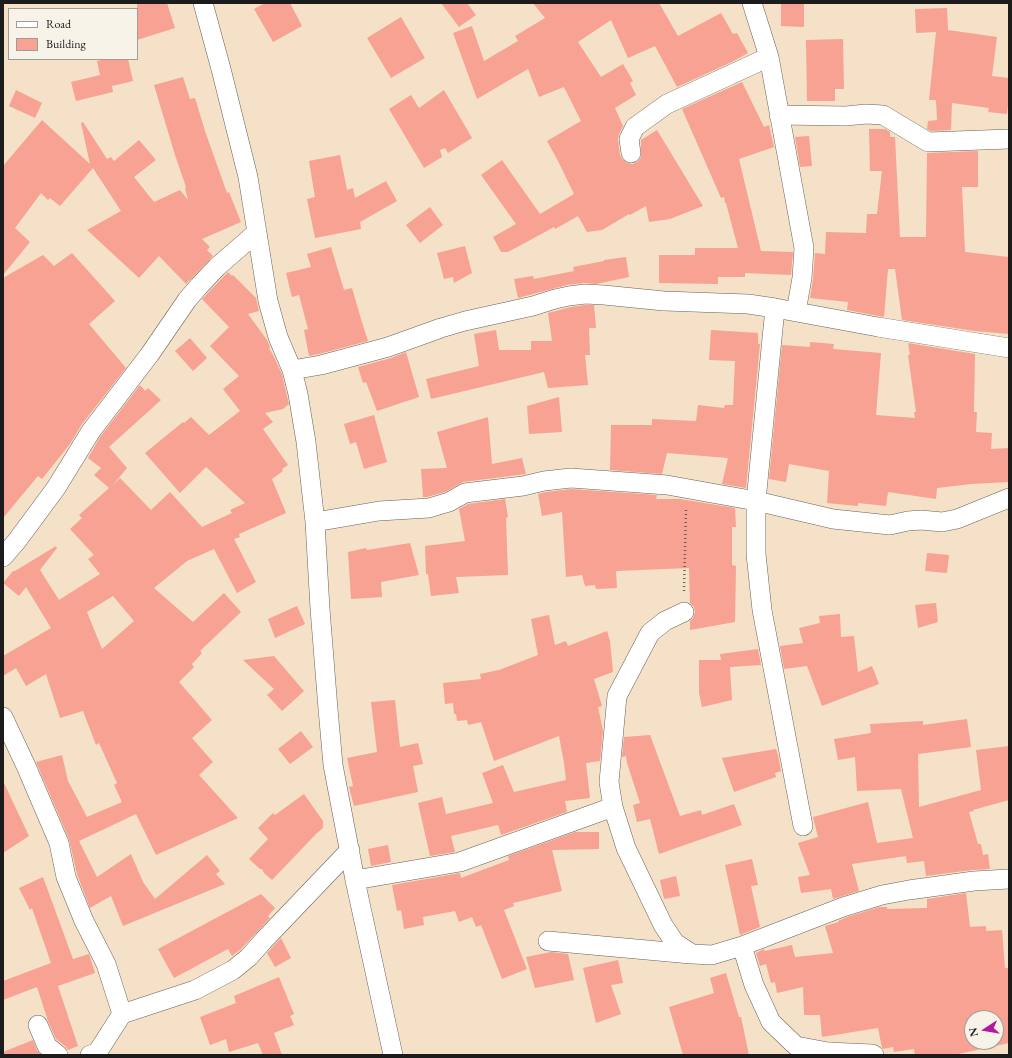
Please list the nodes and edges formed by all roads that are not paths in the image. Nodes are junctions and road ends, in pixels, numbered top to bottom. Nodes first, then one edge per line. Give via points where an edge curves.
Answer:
1 (203, 3) edge
2 (752, 3) edge
3 (768, 57) junction
4 (780, 115) junction
5 (1009, 139) edge
6 (631, 153) dead end
7 (256, 233) junction
8 (774, 308) junction
9 (796, 312) junction
10 (1009, 348) edge
11 (292, 370) junction
12 (1009, 498) edge
13 (756, 501) junction
14 (315, 522) junction
15 (3, 557) edge
16 (684, 612) road end
17 (3, 717) edge
18 (613, 807) junction
19 (803, 826) dead end
20 (350, 850) junction
21 (1009, 879) edge
22 (355, 880) junction
23 (548, 941) dead end
24 (742, 946) junction
25 (692, 954) junction
26 (122, 1014) junction
27 (38, 1025) dead end
28 (95, 1054) edge
29 (58, 1055) edge
30 (393, 1055) edge
31 (874, 1055) edge

1 - 7 street via 248,177
2 - 3 street
3 - 4 street
3 - 6 street via 667,104 635,127 628,139
4 - 5 street via 883,115 928,142
4 - 9 street via 804,248
7 - 11 street via 268,301 278,337
7 - 15 street via 217,267 187,300 150,354 91,431 56,488
8 - 9 street
8 - 11 street via 748,304 664,301 604,295 569,296 465,321 388,347
8 - 13 street
9 - 10 street
11 - 14 street via 306,442
12 - 13 street via 957,519 942,522 908,521 890,525 832,519
13 - 14 street via 667,485 571,478 465,493 449,502 429,508 379,511
13 - 19 street via 756,554 762,610
14 - 20 street via 333,765
16 - 18 street via 665,621 650,633 617,696 609,782
17 - 26 street via 59,843 66,877 84,921 106,964
18 - 22 street via 460,862
18 - 25 street via 626,848 663,925 675,943
20 - 22 street
20 - 26 street via 249,957 233,970 195,990
21 - 24 street via 974,881 882,895 843,907
22 - 30 street
23 - 25 street
24 - 25 street via 712,955
24 - 31 street via 754,985 771,1022 796,1046 828,1052
26 - 28 street
27 - 29 street via 47,1046

